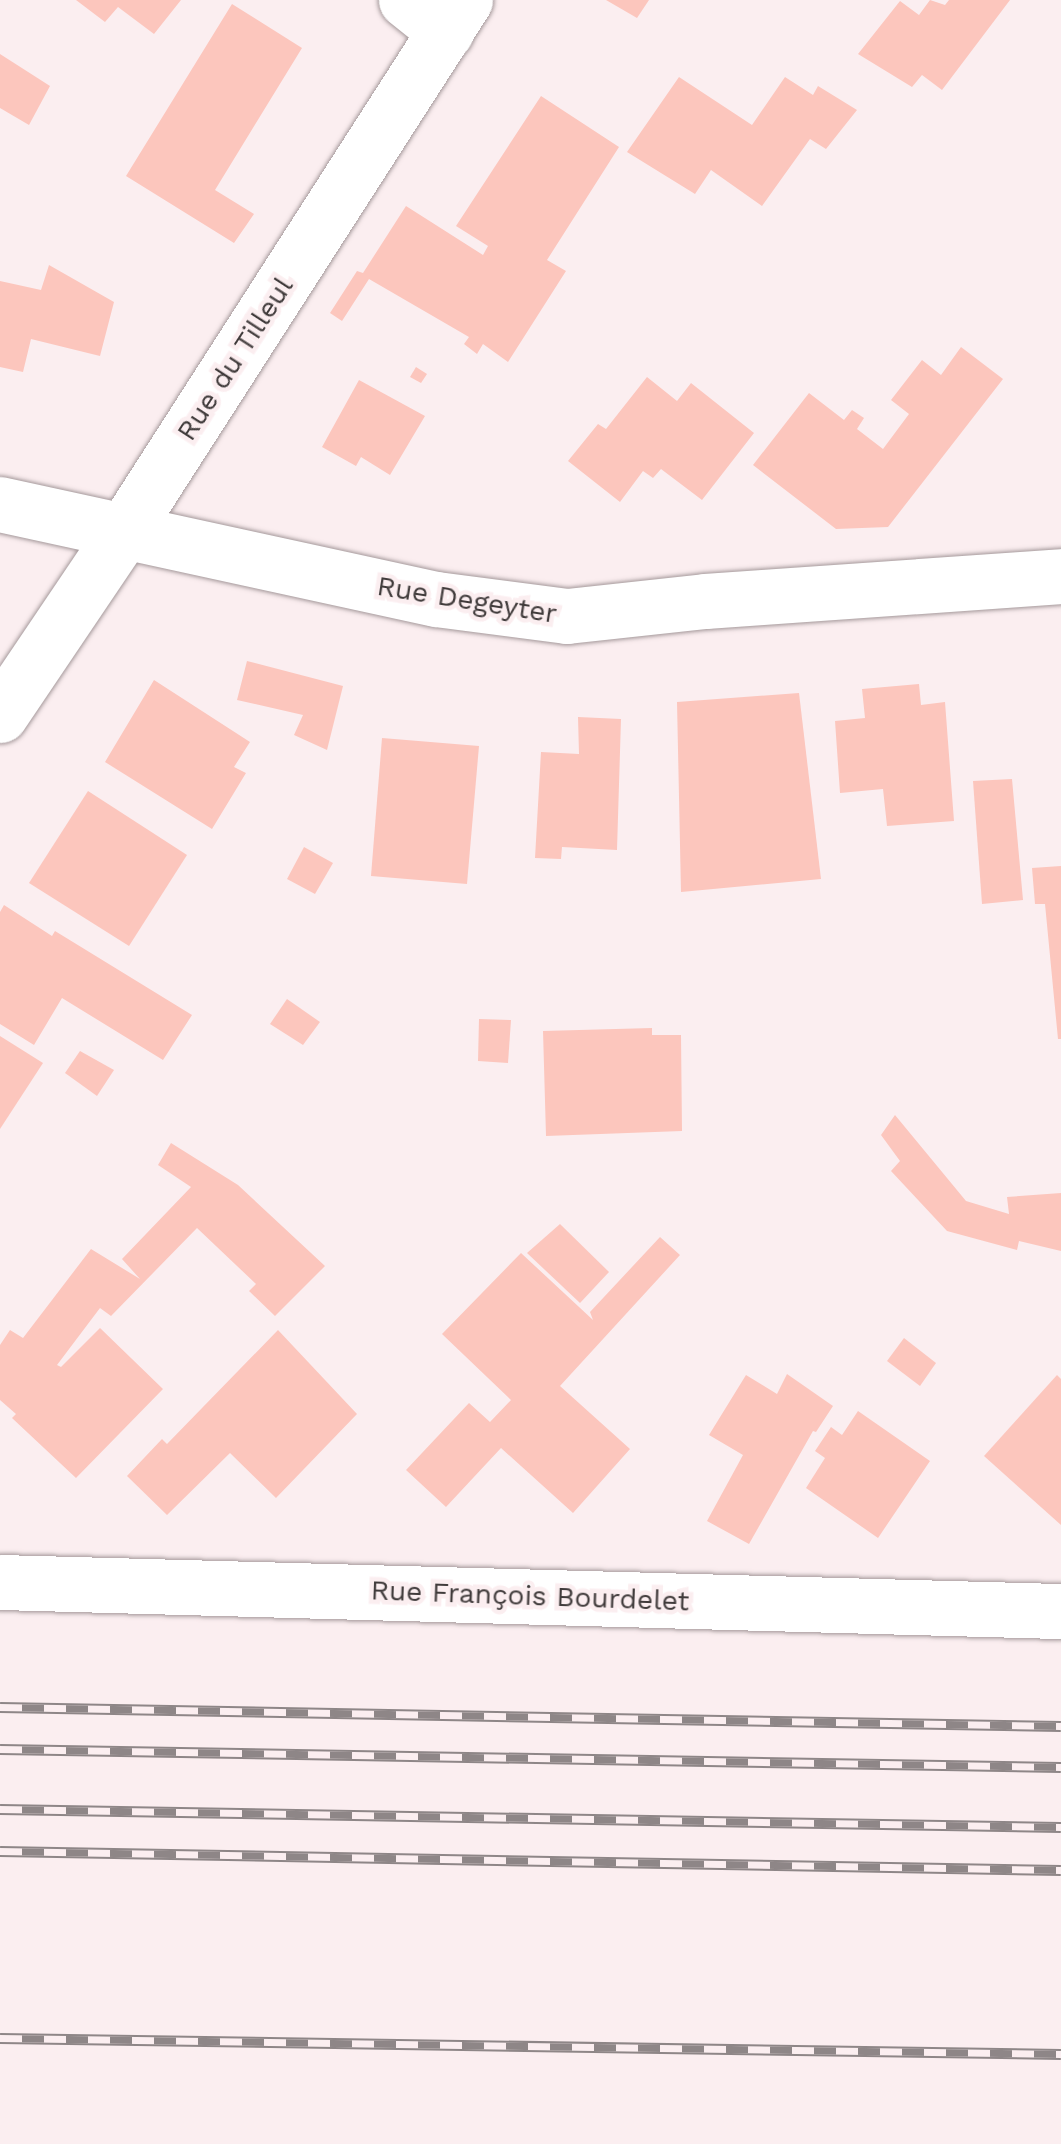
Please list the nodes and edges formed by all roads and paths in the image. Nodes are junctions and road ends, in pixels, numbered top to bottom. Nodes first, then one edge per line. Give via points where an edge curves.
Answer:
1 (439, 11) edge
2 (0, 504) edge
3 (124, 530) junction
4 (1061, 576) edge
5 (0, 714) edge
6 (0, 1582) edge
7 (1061, 1610) edge

1 - 3 street, Rue du Tilleul
2 - 3 street, Rue Degeyter
3 - 4 street, Rue Degeyter via 436,599 568,616
3 - 5 street, Rue du Tilleul
6 - 7 street, Rue François Bourdelet

